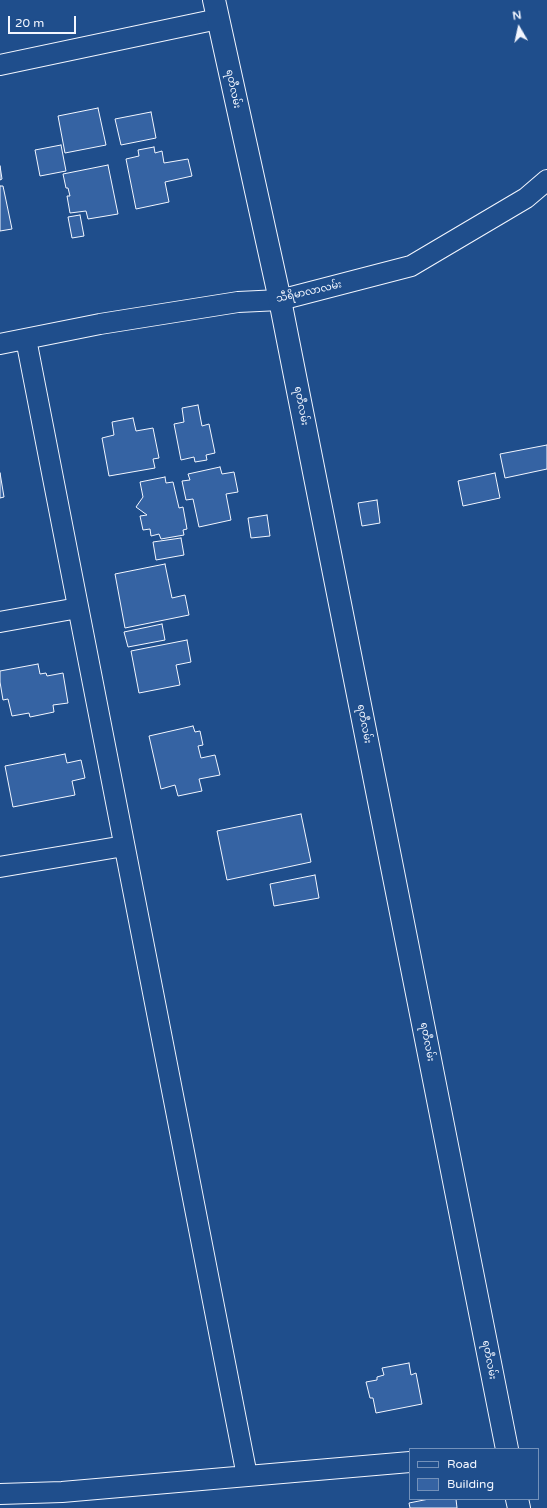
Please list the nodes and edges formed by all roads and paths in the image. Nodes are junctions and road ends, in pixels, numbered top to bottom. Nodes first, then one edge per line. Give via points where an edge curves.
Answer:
1 (216, 10) edge
2 (0, 65) edge
3 (547, 180) edge
4 (280, 300) junction
5 (26, 339) junction
6 (0, 344) edge
7 (78, 608) junction
8 (0, 622) edge
9 (124, 846) junction
10 (0, 866) edge
11 (507, 1448) edge
12 (409, 1462) edge
13 (247, 1476) junction
14 (0, 1494) edge

1 - 2 street
1 - 4 street, ရတီလမ်း
3 - 4 street, သီရိမာလာလမ်း via 526,198 411,266
4 - 5 street, သီရိမာလာလမ်း via 238,302 100,324
4 - 11 street, ရတီလမ်း
5 - 6 street, သီရိမာလာလမ်း
5 - 7 street
7 - 8 street
7 - 9 street
9 - 10 street
9 - 13 street
12 - 13 street
13 - 14 street via 62,1492

